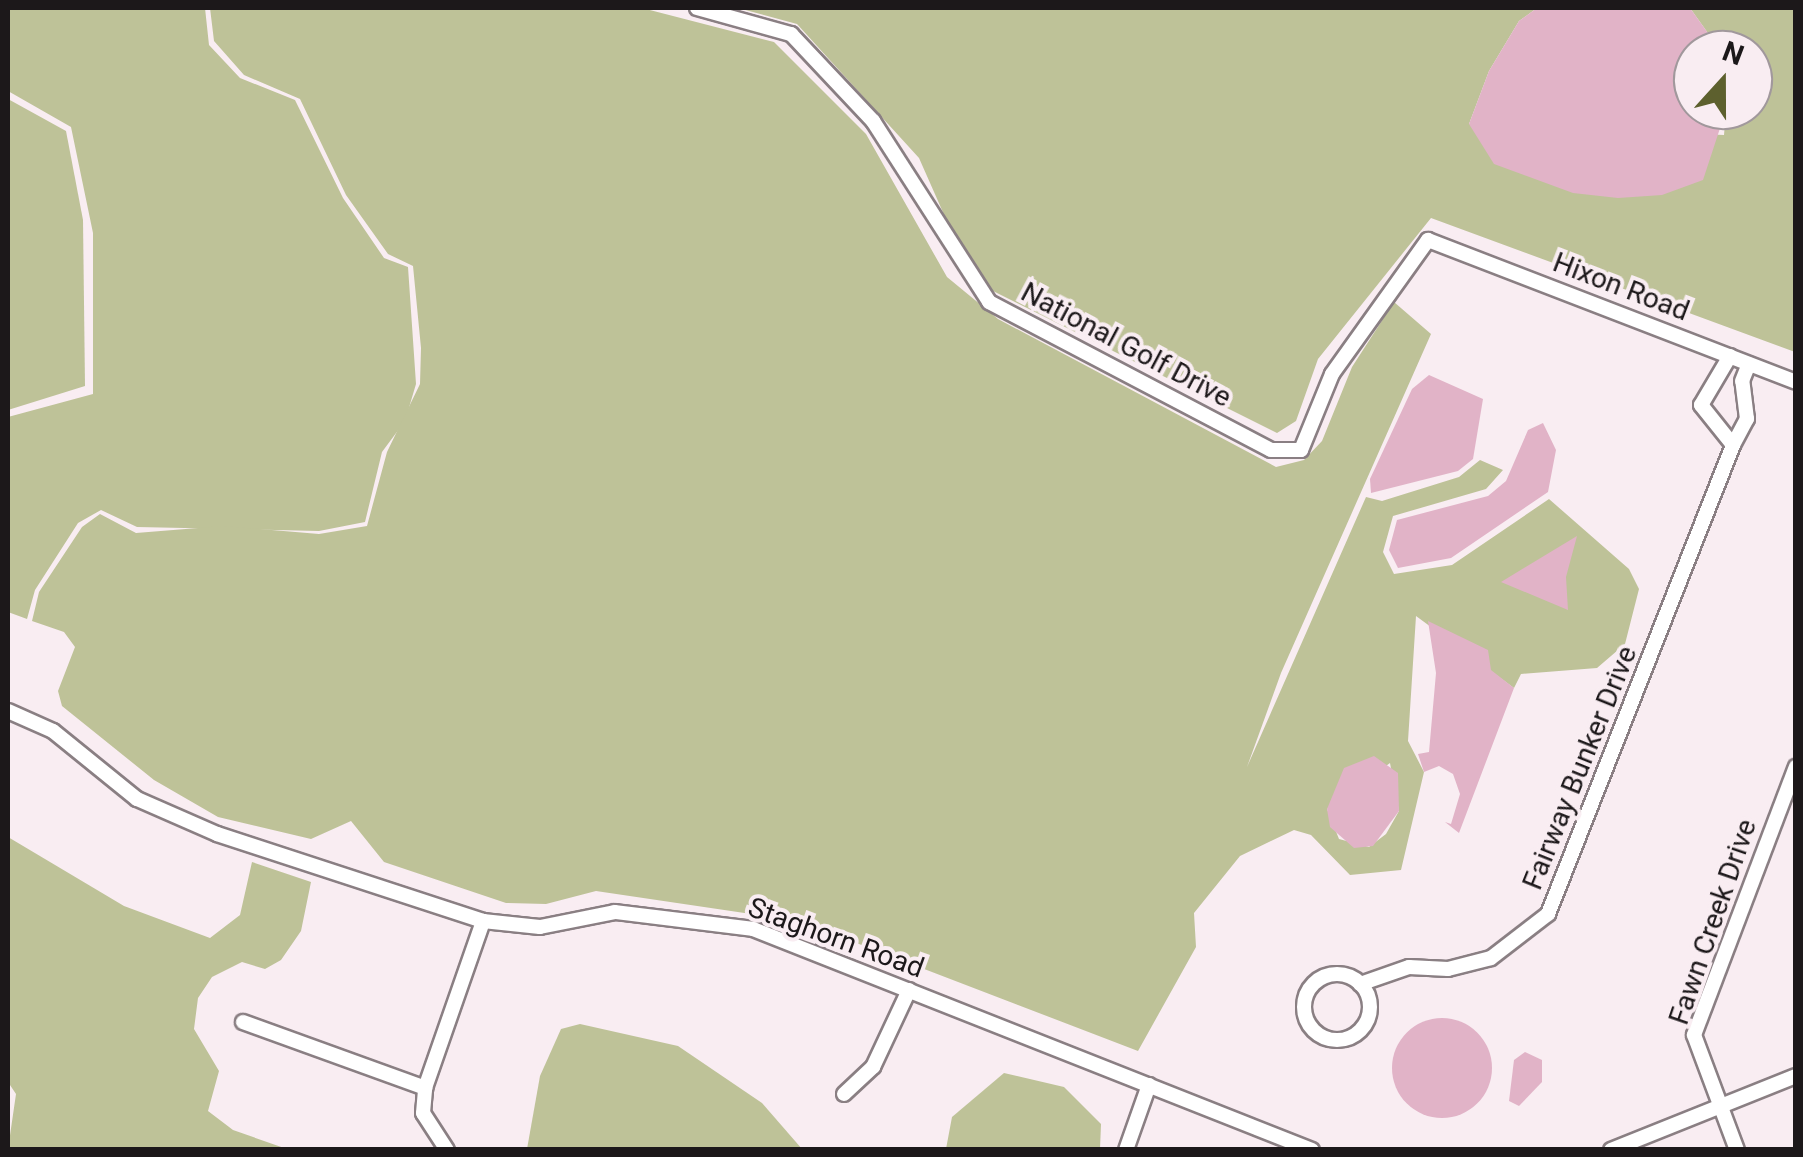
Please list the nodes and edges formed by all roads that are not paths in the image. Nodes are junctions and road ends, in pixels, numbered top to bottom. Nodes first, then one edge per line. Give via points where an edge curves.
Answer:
1 (696, 8) edge
2 (1428, 240) joint
3 (1730, 356) junction
4 (1750, 364) junction
5 (1796, 382) edge
6 (1733, 444) junction
7 (8, 711) edge
8 (1796, 767) edge
9 (483, 921) junction
10 (1360, 984) junction
11 (909, 990) junction
12 (243, 1022) dead end
13 (1796, 1076) edge
14 (1149, 1085) junction
15 (426, 1088) junction
16 (844, 1094) dead end
17 (1718, 1108) junction
18 (447, 1150) edge
19 (1126, 1150) edge
20 (1312, 1150) edge
21 (1611, 1150) edge
22 (1738, 1150) edge

1 - 2 street, National Golf Drive via 791,34 873,121 989,302 1271,450 1301,450 1332,374
2 - 3 street, Hixon Road
3 - 4 street, Hixon Road
3 - 6 street via 1702,404
4 - 5 street, Hixon Road
4 - 6 street, Fairway Bunker Drive via 1742,382 1746,419
6 - 10 street, Fairway Bunker Drive via 1548,914 1491,958 1409,967
7 - 9 street, Staghorn Road via 53,731 170,817
8 - 17 street, Fawn Creek Drive via 1694,1035
9 - 11 street, Staghorn Road via 540,927 615,912 753,929
9 - 15 street
10 - 10 street, Fairway Bunker Drive via 1330,975 1312,985 1305,1016 1317,1033 1338,1040 1358,1032 1369,1014
11 - 14 street, Staghorn Road
11 - 16 street via 873,1067
12 - 15 street
13 - 17 street
14 - 19 street
14 - 20 street, Staghorn Road
15 - 18 street via 423,1113
17 - 21 street
17 - 22 street, Fawn Creek Drive

